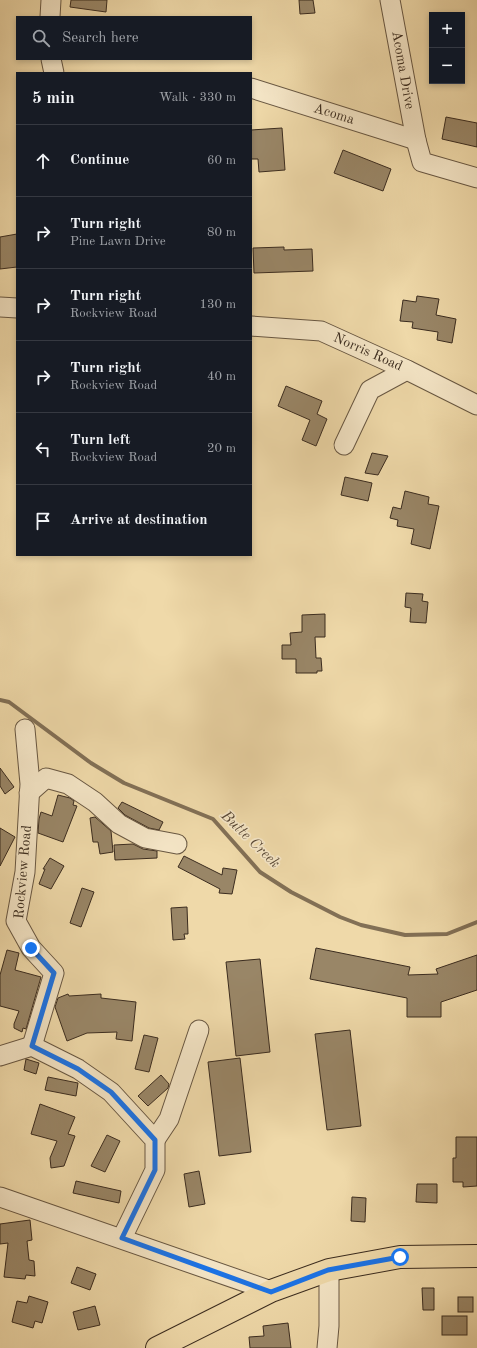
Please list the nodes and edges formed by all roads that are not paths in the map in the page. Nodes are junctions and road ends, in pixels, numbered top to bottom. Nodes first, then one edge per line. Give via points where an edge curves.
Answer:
1 (51, 0) edge
2 (390, 0) edge
3 (50, 16) edge
4 (51, 60) edge
5 (54, 72) edge
6 (252, 88) edge
7 (416, 140) junction
8 (477, 178) edge
9 (0, 307) edge
10 (16, 308) edge
11 (252, 326) edge
12 (407, 370) junction
13 (477, 405) edge
14 (344, 445) dead end
15 (25, 729) dead end
16 (29, 793) junction
17 (177, 844) dead end
18 (199, 1030) dead end
19 (32, 1046) junction
20 (0, 1056) edge
21 (155, 1140) junction
22 (0, 1197) edge
23 (122, 1238) junction
24 (477, 1256) edge
25 (328, 1270) junction
26 (271, 1292) junction
27 (158, 1348) edge
28 (327, 1348) edge

1 - 3 street
2 - 7 street, Acoma Drive
4 - 5 street
6 - 7 street, Acoma
7 - 8 street, Acoma Drive via 422,162
9 - 10 street
11 - 12 street, Norris Road via 321,331
12 - 13 street, Norris Road
12 - 14 street via 370,390
15 - 16 street, Rockview Road
16 - 17 street via 46,778 68,784 95,802 119,824 145,838
16 - 19 street, Rockview Road via 25,872 16,922 31,948 54,973
18 - 21 street via 169,1119
19 - 20 street
19 - 21 street via 78,1069 111,1092
21 - 23 street via 155,1170
22 - 23 street
23 - 26 street
24 - 25 main road via 400,1257
25 - 26 main road
25 - 28 street
26 - 27 main road

